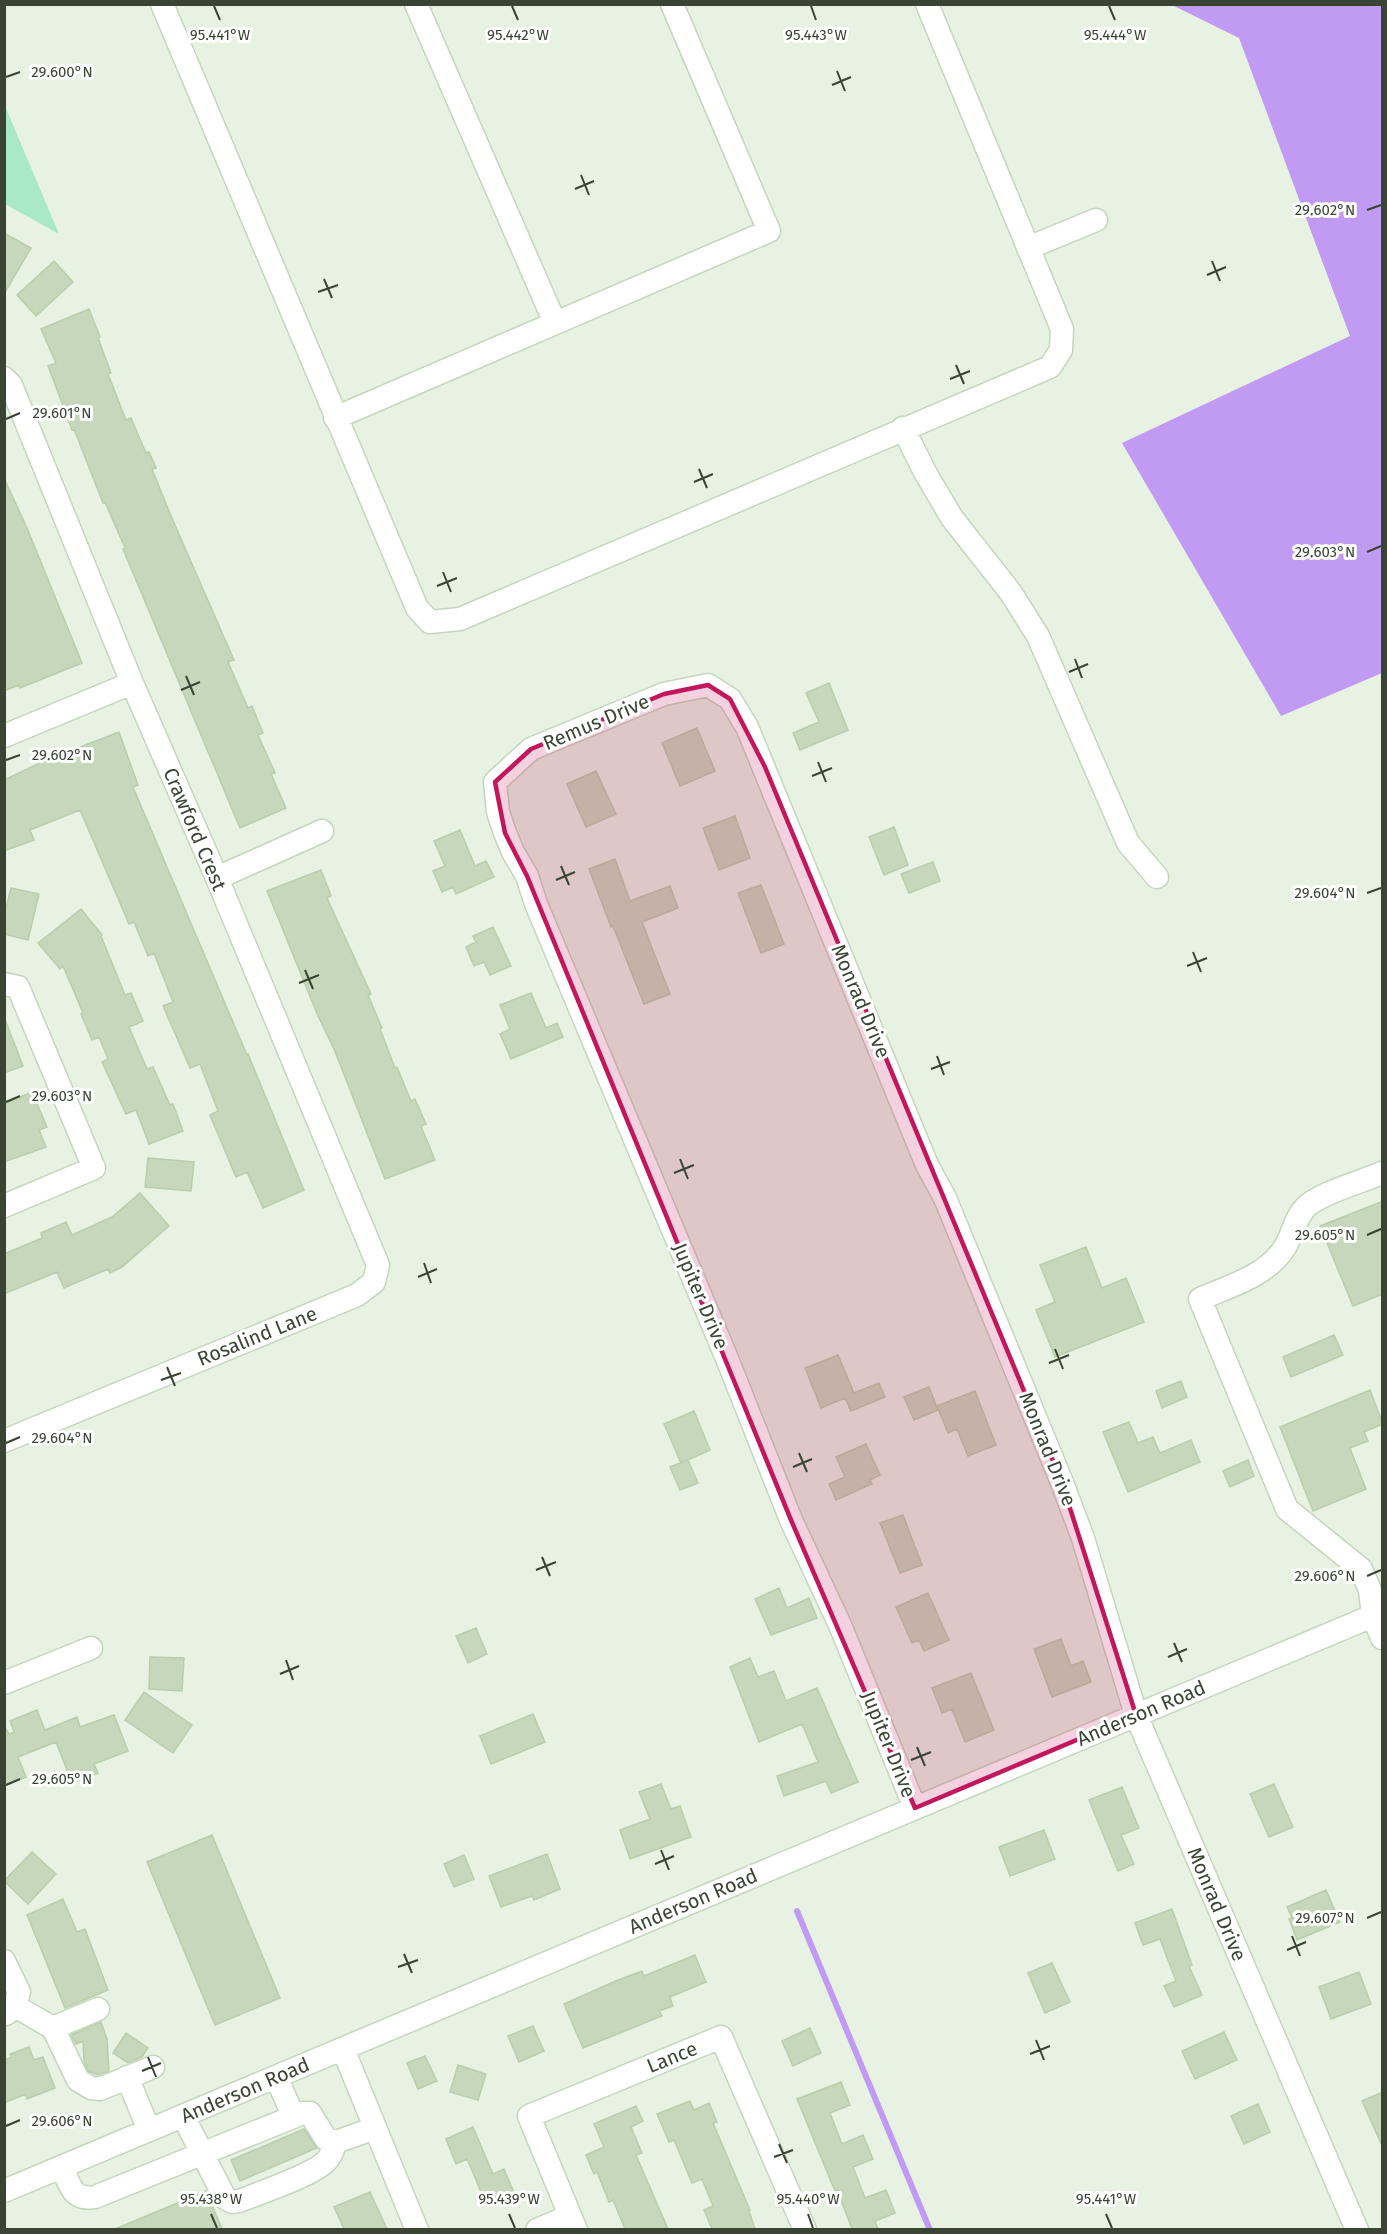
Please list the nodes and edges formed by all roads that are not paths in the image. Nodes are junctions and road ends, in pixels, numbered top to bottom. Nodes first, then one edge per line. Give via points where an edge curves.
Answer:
1 (162, 4) edge
2 (416, 4) edge
3 (672, 4) edge
4 (927, 4) edge
5 (1096, 220) dead end
6 (1028, 248) junction
7 (555, 323) junction
8 (4, 378) edge
9 (335, 418) junction
10 (903, 428) junction
11 (132, 683) junction
12 (710, 686) joint
13 (4, 736) edge
14 (495, 783) joint
15 (322, 831) dead end
16 (1157, 877) dead end
17 (217, 878) junction
18 (4, 984) edge
19 (1383, 1173) edge
20 (4, 1206) edge
21 (374, 1282) joint
22 (4, 1441) edge
23 (1378, 1614) edge
24 (1383, 1638) edge
25 (91, 1648) dead end
26 (4, 1683) edge
27 (1136, 1715) junction
28 (915, 1808) junction
29 (4, 1961) edge
30 (98, 2009) dead end
31 (10, 2010) edge
32 (53, 2028) junction
33 (343, 2049) junction
34 (153, 2067) dead end
35 (127, 2077) junction
36 (276, 2077) junction
37 (293, 2115) junction
38 (183, 2116) junction
39 (375, 2128) junction
40 (149, 2130) junction
41 (336, 2142) junction
42 (201, 2153) junction
43 (62, 2167) junction
44 (4, 2192) edge
45 (573, 2223) edge
46 (417, 2229) edge
47 (537, 2229) edge
48 (805, 2229) edge
49 (1357, 2229) edge

1 - 9 street
2 - 7 street
3 - 7 street via 769,231
4 - 6 street
5 - 6 street
6 - 10 street via 1062,329 1061,350 1050,368
7 - 9 street
8 - 11 street, Crawford Crest via 11,385
9 - 10 street via 417,608 430,622 460,619
10 - 16 street via 952,518 1011,593 1038,636 1128,843
11 - 13 street
11 - 17 street, Crawford Crest
12 - 14 street, Remus Drive via 664,694 531,749
12 - 27 street, Monrad Drive via 730,699 747,727 927,1165 945,1198 1083,1538
14 - 28 street, Jupiter Drive via 505,833 527,876 791,1520 840,1626
15 - 17 street
17 - 21 street, Crawford Crest via 378,1265
18 - 20 street via 18,987 94,1168
19 - 23 street via 1307,1206 1272,1263 1252,1277 1200,1299 1287,1509 1361,1569
21 - 22 street, Rosalind Lane via 357,1295
23 - 24 street
23 - 27 street, Anderson Road
25 - 26 street
27 - 28 street, Anderson Road
27 - 49 street, Monrad Drive
28 - 33 street, Anderson Road
29 - 31 street via 19,1992
30 - 32 street
31 - 32 street
32 - 35 street via 84,2085 100,2088
33 - 36 street, Anderson Road
33 - 39 street
34 - 35 street
35 - 40 street
36 - 37 street
36 - 38 street, Anderson Road
37 - 41 street via 310,2113 326,2139
37 - 42 street
38 - 40 street, Anderson Road
38 - 42 street
39 - 41 street
39 - 46 street
40 - 43 street, Anderson Road
41 - 42 street via 328,2160 320,2166 232,2202 225,2198
42 - 43 street via 84,2199 74,2194
43 - 44 street, Anderson Road
45 - 47 street
45 - 48 street, Lance via 529,2116 721,2037

